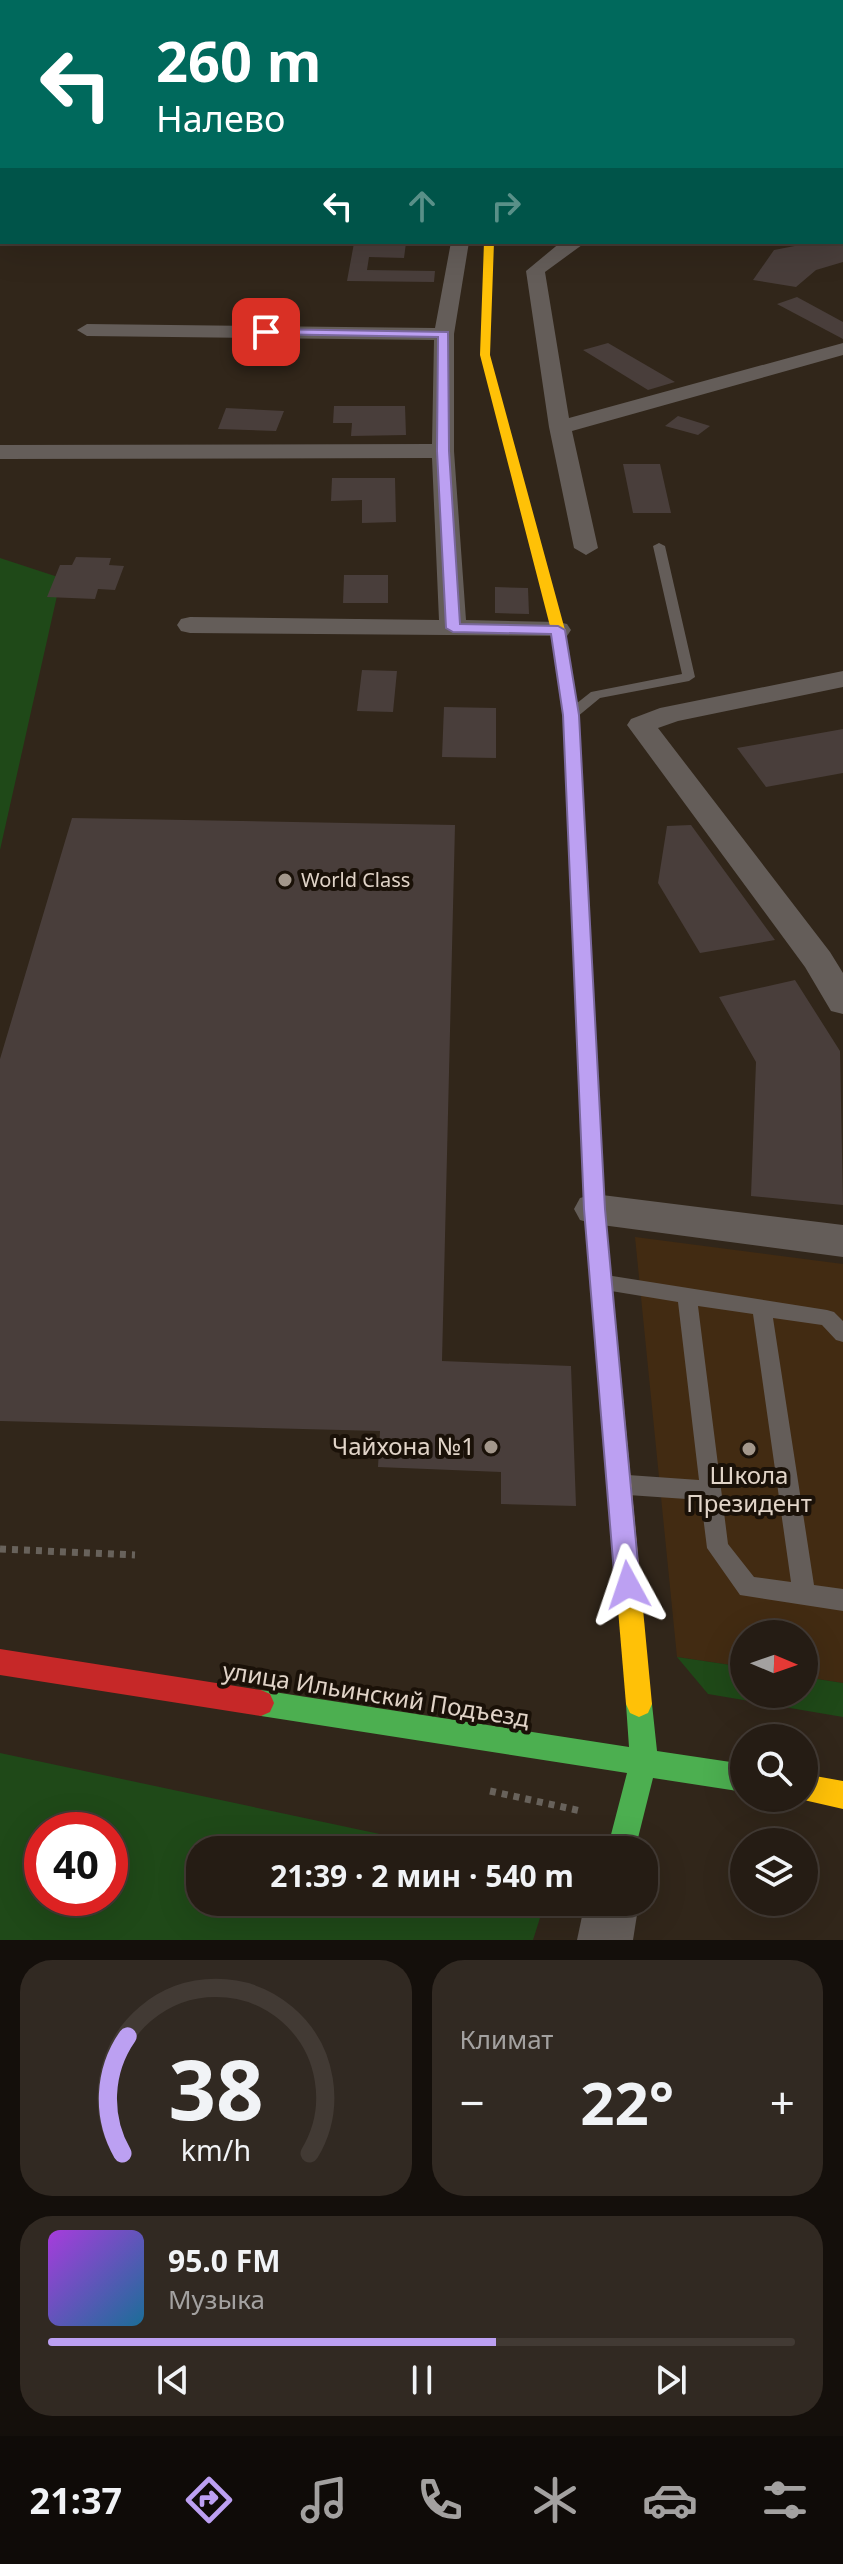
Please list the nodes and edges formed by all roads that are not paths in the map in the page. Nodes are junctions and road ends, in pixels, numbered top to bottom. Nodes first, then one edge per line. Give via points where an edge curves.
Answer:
1 (460, 244) edge
2 (489, 244) edge
3 (572, 244) edge
4 (87, 330) dead end
5 (444, 334) junction
6 (843, 349) edge
7 (560, 427) junction
8 (443, 451) junction
9 (0, 452) edge
10 (659, 546) dead end
11 (586, 548) dead end
12 (190, 625) dead end
13 (453, 628) junction
14 (558, 630) junction
15 (843, 679) edge
16 (571, 715) junction
17 (830, 960) edge
18 (843, 1002) edge
19 (594, 1209) junction
20 (843, 1241) edge
21 (599, 1282) junction
22 (687, 1296) junction
23 (762, 1308) junction
24 (843, 1334) edge
25 (618, 1484) junction
26 (711, 1491) junction
27 (804, 1594) junction
28 (843, 1600) edge
29 (0, 1662) edge
30 (644, 1761) junction
31 (730, 1776) edge
32 (818, 1791) edge
33 (843, 1795) edge
34 (625, 1836) edge
35 (609, 1916) edge
36 (605, 1940) edge

1 - 5 street
2 - 14 street via 485,355
3 - 7 street via 535,271
4 - 5 street
5 - 8 street
6 - 7 street
7 - 11 street
8 - 9 street
8 - 13 street
10 - 16 lane via 689,677 596,695
12 - 13 street
13 - 14 street
14 - 16 street
15 - 17 street via 670,714 641,725
16 - 19 street
17 - 18 street
19 - 20 street
19 - 21 street
21 - 22 lane
21 - 25 street
22 - 23 lane
22 - 26 lane
23 - 24 lane via 827,1318
23 - 27 lane
25 - 26 lane
25 - 30 street
26 - 27 lane via 718,1548 748,1587
27 - 28 lane
29 - 30 street, улица Ильинский Подъезд
30 - 31 street, улица Ильинский Подъезд
30 - 34 street
32 - 33 street
35 - 36 street

